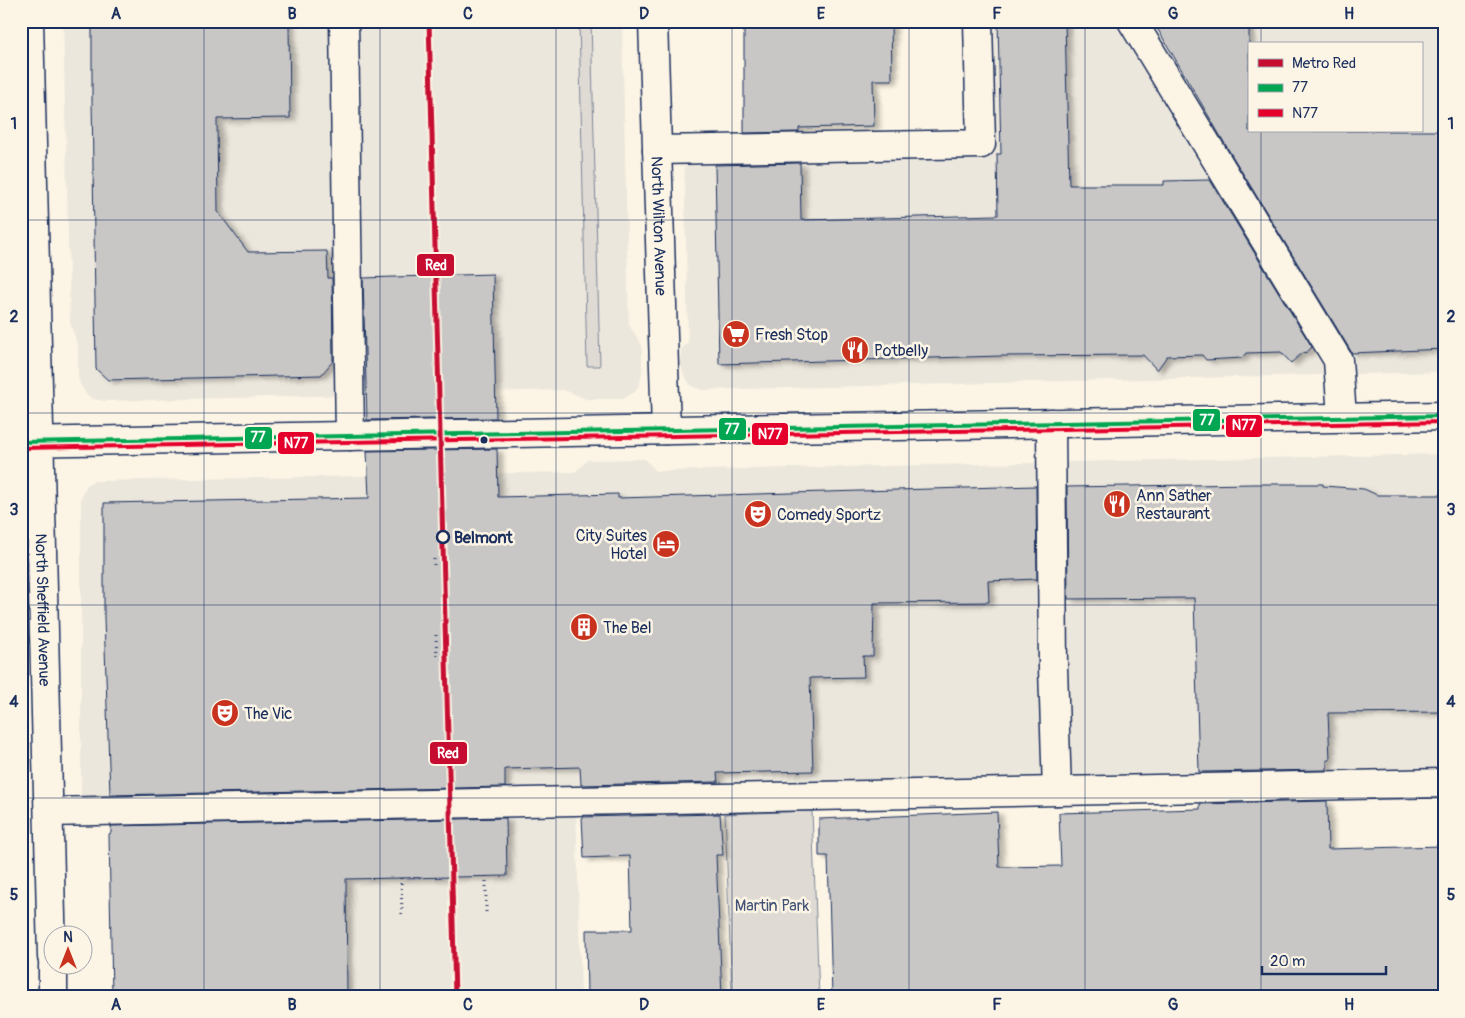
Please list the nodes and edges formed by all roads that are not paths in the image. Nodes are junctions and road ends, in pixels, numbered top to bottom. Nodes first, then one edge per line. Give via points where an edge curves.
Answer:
1 (29, 21) edge
2 (344, 21) edge
3 (653, 21) edge
4 (978, 21) edge
5 (1132, 21) edge
6 (657, 150) junction
7 (1444, 416) edge
8 (1342, 417) junction
9 (1051, 423) junction
10 (666, 430) junction
11 (350, 436) junction
12 (30, 442) edge
13 (1444, 783) edge
14 (1057, 791) junction
15 (49, 812) junction
16 (51, 926) edge
17 (53, 976) edge
18 (54, 997) edge

1 - 12 main road, North Sheffield Avenue
2 - 11 main road
3 - 6 main road, North Wilton Avenue
4 - 6 main road via 981,144
5 - 8 main road via 1338,360
6 - 10 main road, North Wilton Avenue
7 - 8 main road
8 - 9 main road
9 - 10 main road
9 - 14 main road
10 - 11 main road
11 - 12 main road
12 - 15 main road, North Sheffield Avenue
13 - 14 main road
14 - 15 main road
15 - 16 main road, North Sheffield Avenue
17 - 18 main road

